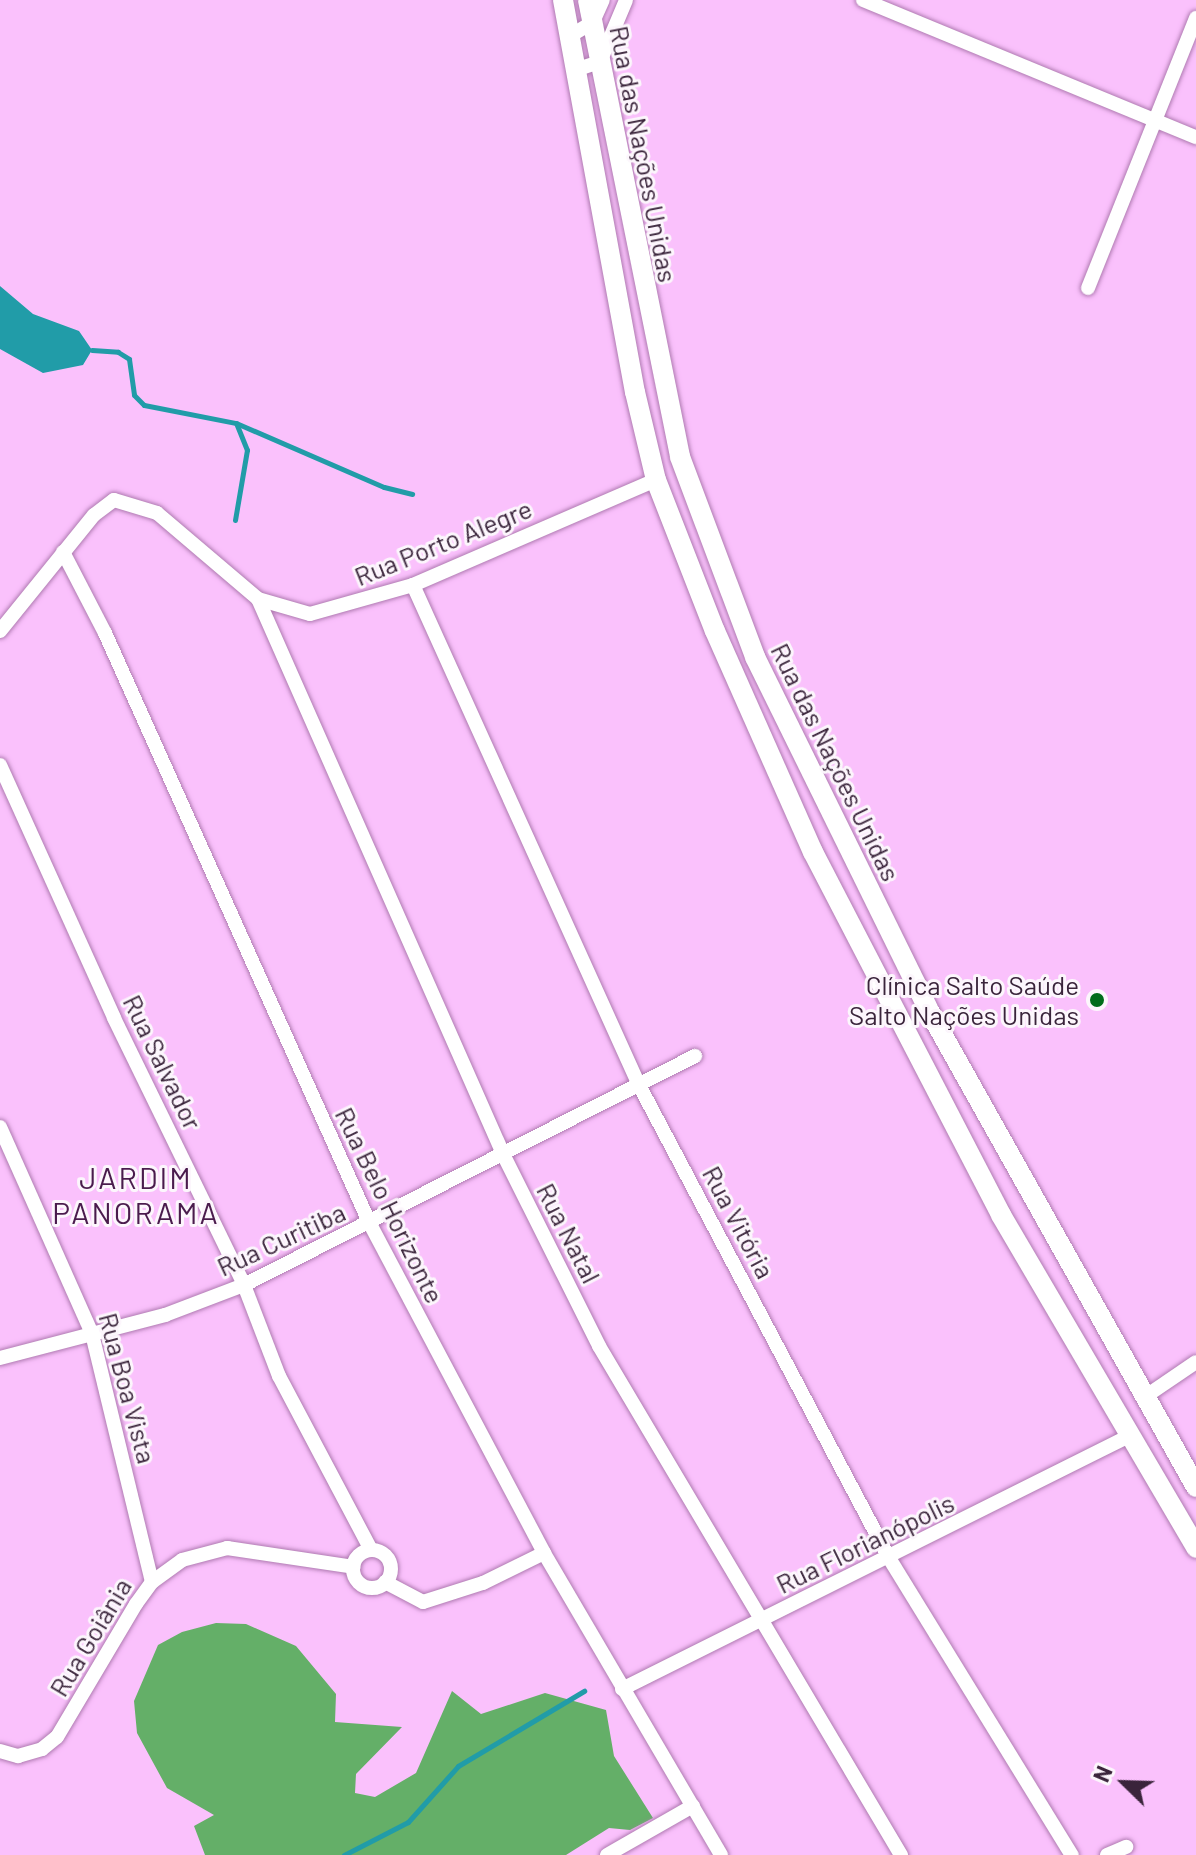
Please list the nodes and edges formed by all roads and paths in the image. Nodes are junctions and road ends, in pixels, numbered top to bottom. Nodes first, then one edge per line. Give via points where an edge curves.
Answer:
1 (563, 0) edge
2 (588, 0) edge
3 (603, 0) edge
4 (626, 0) edge
5 (863, 0) edge
6 (1196, 18) edge
7 (593, 22) junction
8 (570, 36) junction
9 (600, 62) junction
10 (575, 70) junction
11 (1155, 119) junction
12 (1196, 137) edge
13 (1088, 288) dead end
14 (656, 480) junction
15 (63, 552) junction
16 (413, 585) junction
17 (258, 599) junction
18 (0, 631) edge
19 (715, 631) junction
20 (755, 657) junction
21 (0, 765) edge
22 (695, 1056) dead end
23 (639, 1085) junction
24 (0, 1127) edge
25 (504, 1156) junction
26 (1032, 1203) junction
27 (1001, 1215) junction
28 (370, 1224) junction
29 (244, 1285) junction
30 (92, 1334) junction
31 (0, 1358) edge
32 (1196, 1362) edge
33 (1146, 1396) junction
34 (1127, 1437) junction
35 (1196, 1487) edge
36 (1196, 1548) edge
37 (371, 1550) junction
38 (544, 1553) junction
39 (889, 1558) junction
40 (354, 1567) junction
41 (152, 1582) junction
42 (385, 1582) junction
43 (760, 1622) junction
44 (622, 1689) junction
45 (0, 1751) edge
46 (693, 1806) junction
47 (1126, 1847) dead end
48 (607, 1855) edge
49 (721, 1855) edge
50 (901, 1855) edge
51 (1072, 1855) edge
52 (1107, 1855) edge

1 - 8 main road, Rua das Nações Unidas
2 - 7 main road, Rua das Nações Unidas
3 - 7 street
4 - 9 street
5 - 11 street
6 - 11 street
7 - 8 street
7 - 9 main road, Rua das Nações Unidas
8 - 10 main road, Rua das Nações Unidas
9 - 10 street
9 - 20 main road, Rua das Nações Unidas via 680,457
10 - 14 main road, Rua das Nações Unidas
11 - 12 street
11 - 13 street
14 - 16 street, Rua Porto Alegre
14 - 19 main road, Rua das Nações Unidas
15 - 17 street, Rua Porto Alegre via 102,507 114,500 133,503 191,539
15 - 18 street, Rua Porto Alegre
15 - 28 street, Rua Belo Horizonte via 105,633
16 - 17 street, Rua Porto Alegre via 310,614
16 - 23 street, Rua Vitória
17 - 25 street, Rua Natal
19 - 20 main road via 716,613 724,608
19 - 27 main road, Rua das Nações Unidas via 813,852
20 - 26 main road, Rua das Nações Unidas via 928,1009
21 - 29 street, Rua Salvador via 114,1018
22 - 23 street, Rua Curitiba
23 - 25 street, Rua Curitiba
23 - 39 street, Rua Vitória
24 - 30 street, Rua Boa Vista
25 - 28 street, Rua Curitiba
25 - 43 street, Rua Natal via 599,1346
26 - 27 main road via 1014,1215
26 - 33 main road, Rua das Nações Unidas
27 - 34 main road, Rua das Nações Unidas
28 - 29 street, Rua Curitiba
28 - 38 street, Rua Belo Horizonte
29 - 30 street, Rua Curitiba
29 - 37 street, Rua Salvador via 279,1376
30 - 31 street, Rua Curitiba
30 - 41 street, Rua Boa Vista
32 - 33 street
33 - 35 main road, Rua das Nações Unidas
34 - 36 main road, Rua das Nações Unidas
34 - 39 street, Rua Florianópolis
37 - 40 street via 362,1553
37 - 42 street via 388,1559
38 - 42 street via 483,1583 423,1602
38 - 44 street, Rua Belo Horizonte
39 - 43 street, Rua Florianópolis
39 - 51 street, Rua Vitória
40 - 41 street, Rua Goiânia via 227,1548 182,1560
40 - 42 street via 363,1586
41 - 45 street, Rua Goiânia via 57,1737 42,1749 18,1756
43 - 44 street, Rua Florianópolis
43 - 50 street, Rua Natal
44 - 46 street, Rua Belo Horizonte
46 - 48 street
46 - 49 street, Rua Belo Horizonte
47 - 52 street

